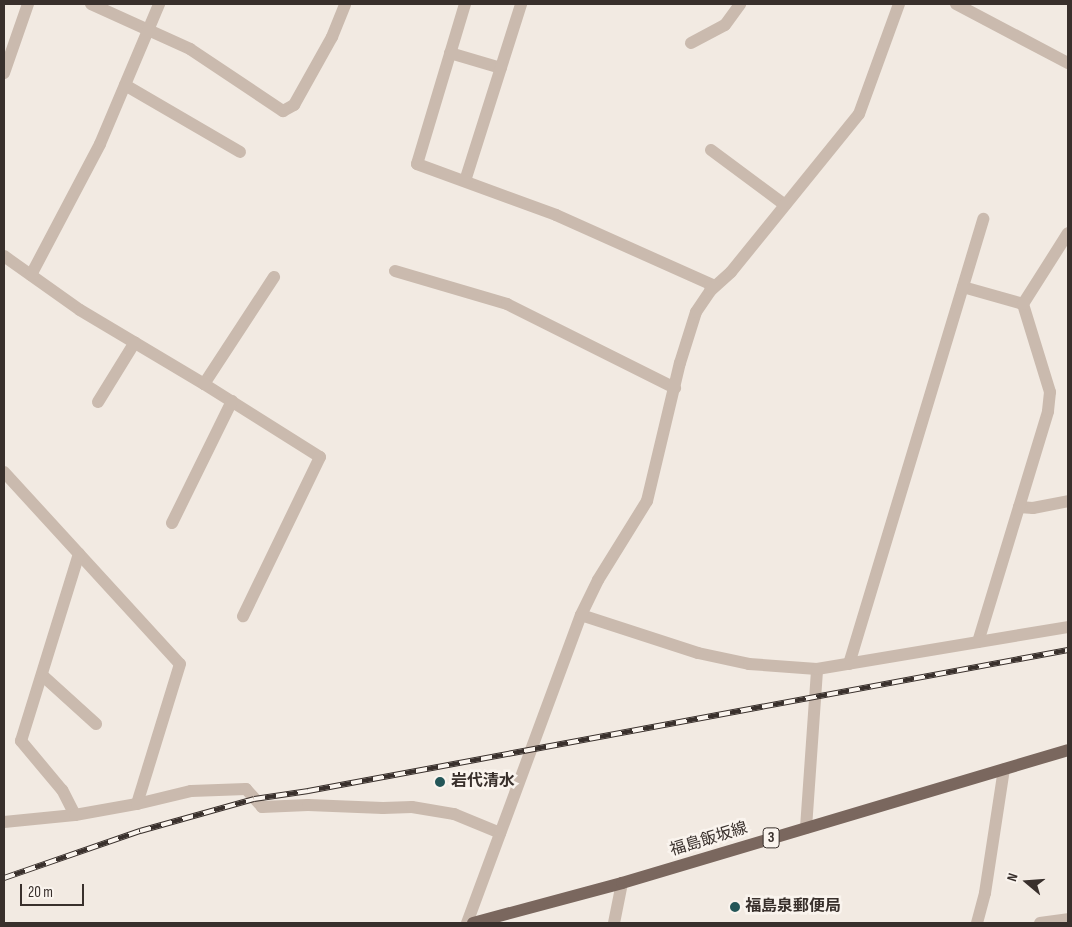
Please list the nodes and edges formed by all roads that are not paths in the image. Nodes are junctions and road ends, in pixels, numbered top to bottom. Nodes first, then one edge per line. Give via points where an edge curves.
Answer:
1 (28, 4) edge
2 (91, 4) edge
3 (159, 4) edge
4 (346, 4) edge
5 (465, 4) edge
6 (521, 4) edge
7 (740, 4) edge
8 (899, 4) edge
9 (956, 4) edge
10 (148, 30) junction
11 (692, 43) dead end
12 (450, 53) junction
13 (1068, 63) edge
14 (501, 68) junction
15 (4, 73) edge
16 (124, 85) junction
17 (711, 150) dead end
18 (240, 152) dead end
19 (465, 181) junction
20 (786, 204) junction
21 (983, 219) dead end
22 (1068, 233) edge
23 (4, 256) edge
24 (395, 271) dead end
25 (31, 275) junction
26 (274, 277) dead end
27 (715, 286) junction
28 (963, 287) junction
29 (1022, 304) junction
30 (135, 342) junction
31 (204, 384) junction
32 (675, 388) junction
33 (232, 401) junction
34 (98, 402) dead end
35 (4, 472) edge
36 (1068, 501) edge
37 (1019, 506) junction
38 (172, 523) dead end
39 (79, 554) junction
40 (581, 615) junction
41 (244, 616) dead end
42 (1068, 627) edge
43 (978, 642) junction
44 (849, 664) junction
45 (817, 669) junction
46 (42, 675) junction
47 (96, 724) dead end
48 (1068, 750) edge
49 (1004, 769) junction
50 (137, 804) junction
51 (75, 814) junction
52 (4, 822) edge
53 (806, 828) junction
54 (500, 833) junction
55 (622, 883) junction
56 (1068, 919) edge
57 (467, 923) edge
58 (473, 923) edge
59 (614, 923) edge
60 (977, 923) edge
61 (1040, 923) edge

1 - 15 street
2 - 10 street
3 - 10 street
4 - 10 street via 332,37 294,105 283,111 190,49
5 - 12 street
6 - 14 street
7 - 11 street via 725,25
8 - 20 street via 858,114
9 - 13 street
10 - 16 street
12 - 14 street
12 - 19 street via 417,164
14 - 19 street
16 - 18 street
16 - 25 street via 100,144
17 - 20 street
19 - 27 street via 556,215
20 - 27 street via 731,272
21 - 28 street
22 - 29 street
23 - 25 street
24 - 32 street via 507,304
25 - 30 street via 80,310
26 - 31 street
27 - 32 street via 696,312
28 - 29 street
28 - 44 street
29 - 37 street via 1050,392 1048,411
30 - 31 street
30 - 34 street
31 - 33 street
32 - 40 street via 647,501 598,580
33 - 38 street
33 - 41 street via 320,457
35 - 39 street
36 - 37 street via 1033,508
37 - 43 street
39 - 46 street
39 - 50 street via 180,664
40 - 45 street via 698,653 749,664
40 - 54 street
42 - 43 street
43 - 44 street
44 - 45 street
45 - 53 street
46 - 47 street
46 - 51 street via 21,741 62,790
48 - 49 main road, 福島飯坂線 / 3
49 - 53 main road, 福島飯坂線 / 3
49 - 60 street via 985,893
50 - 51 street
50 - 54 street via 191,791 246,789 262,807 412,807 454,814
51 - 52 street
53 - 55 main road, 福島飯坂線 / 3
54 - 57 street
55 - 58 main road, 福島飯坂線 / 3
55 - 59 street
56 - 61 street

